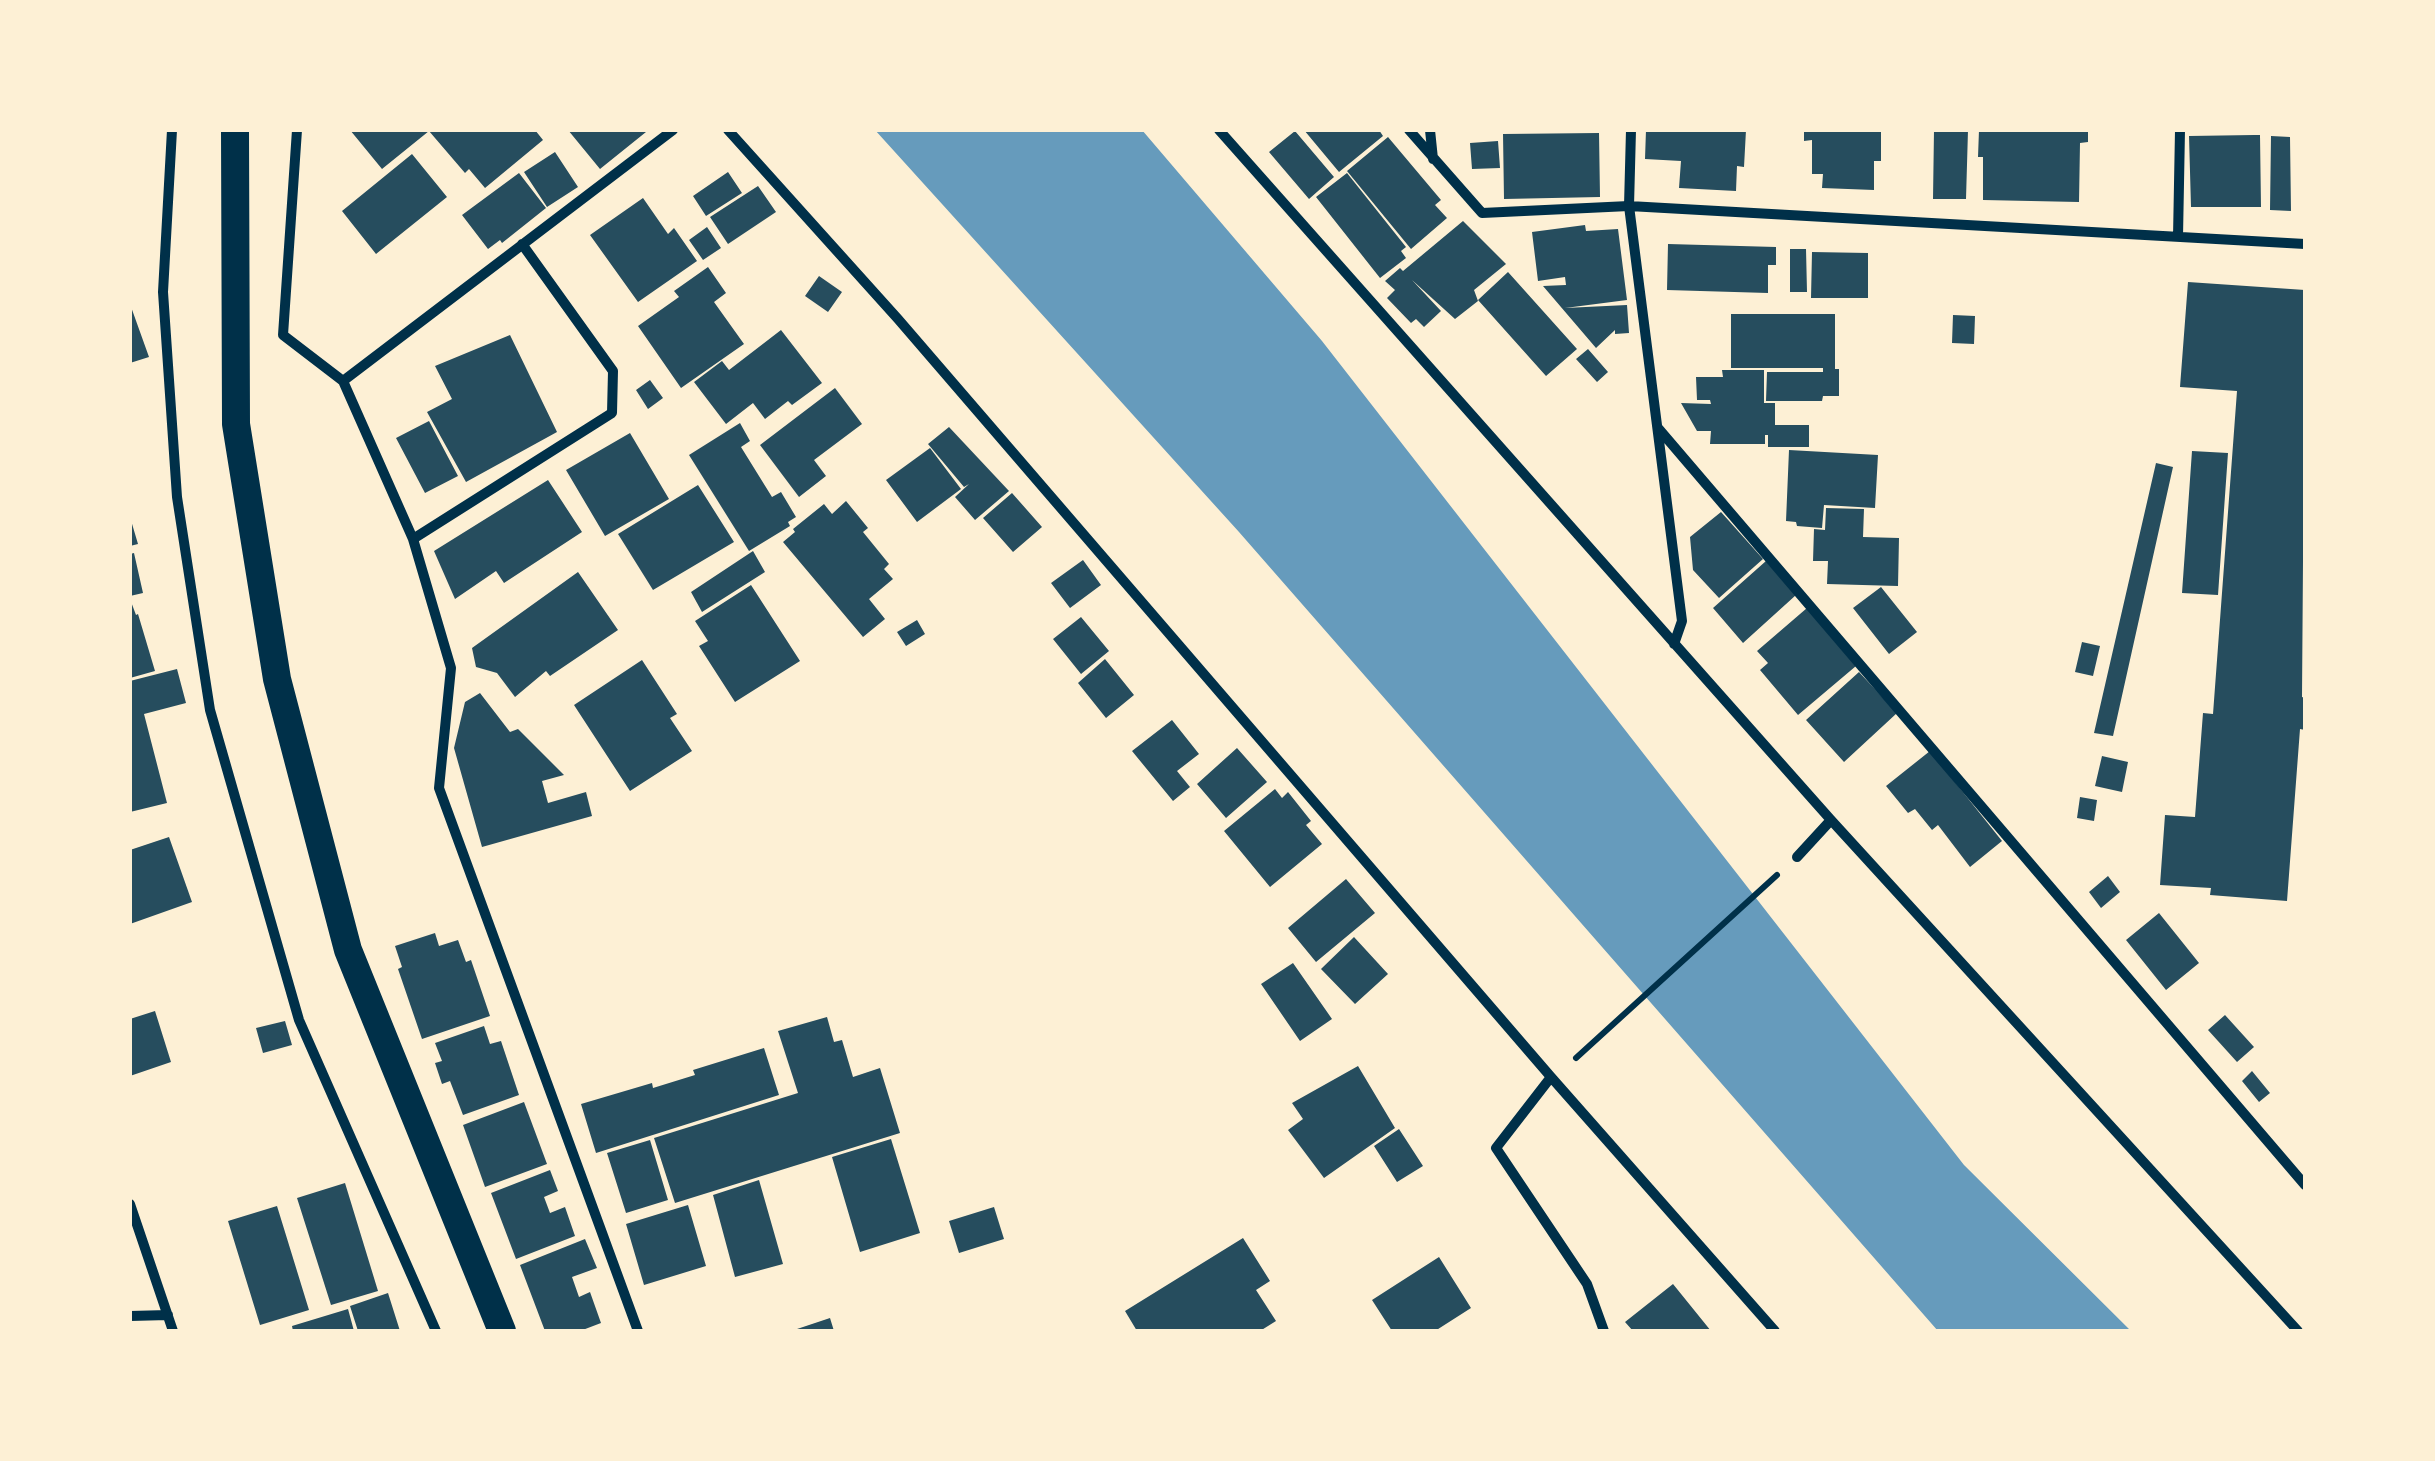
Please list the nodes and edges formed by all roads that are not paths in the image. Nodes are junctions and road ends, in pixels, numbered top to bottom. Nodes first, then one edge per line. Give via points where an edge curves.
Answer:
1 (172, 130) edge
2 (235, 130) edge
3 (296, 130) edge
4 (673, 130) edge
5 (728, 130) edge
6 (1218, 130) edge
7 (1409, 130) edge
8 (1430, 130) edge
9 (1631, 130) edge
10 (2180, 130) edge
11 (1433, 159) junction
12 (1629, 206) junction
13 (2178, 237) junction
14 (522, 244) junction
15 (2305, 244) edge
16 (343, 382) junction
17 (1658, 428) junction
18 (413, 539) junction
19 (1674, 644) junction
20 (1831, 820) junction
21 (1797, 858) road end
22 (1551, 1077) junction
23 (2305, 1186) edge
24 (130, 1204) edge
25 (168, 1315) junction
26 (130, 1316) edge
27 (173, 1331) edge
28 (436, 1331) edge
29 (502, 1331) edge
30 (638, 1331) edge
31 (1604, 1331) edge
32 (1776, 1331) edge
33 (2298, 1331) edge

1 - 28 street via 163,292 176,496 210,710 299,1020
2 - 29 highway via 236,424 277,679 348,950
3 - 16 street via 283,335
4 - 14 street
5 - 22 street
6 - 19 street
7 - 11 street
8 - 11 street
9 - 12 street
10 - 13 street
11 - 12 street via 1482,213
12 - 13 street
12 - 17 street
13 - 15 street
14 - 16 street
14 - 18 street via 613,371 612,413
16 - 18 street
17 - 19 street via 1682,621
17 - 23 street
18 - 30 street via 451,668 439,788
19 - 20 street
20 - 21 street
20 - 33 street
22 - 31 street via 1496,1148 1587,1284
22 - 32 street
24 - 25 street
25 - 26 street
25 - 27 street

